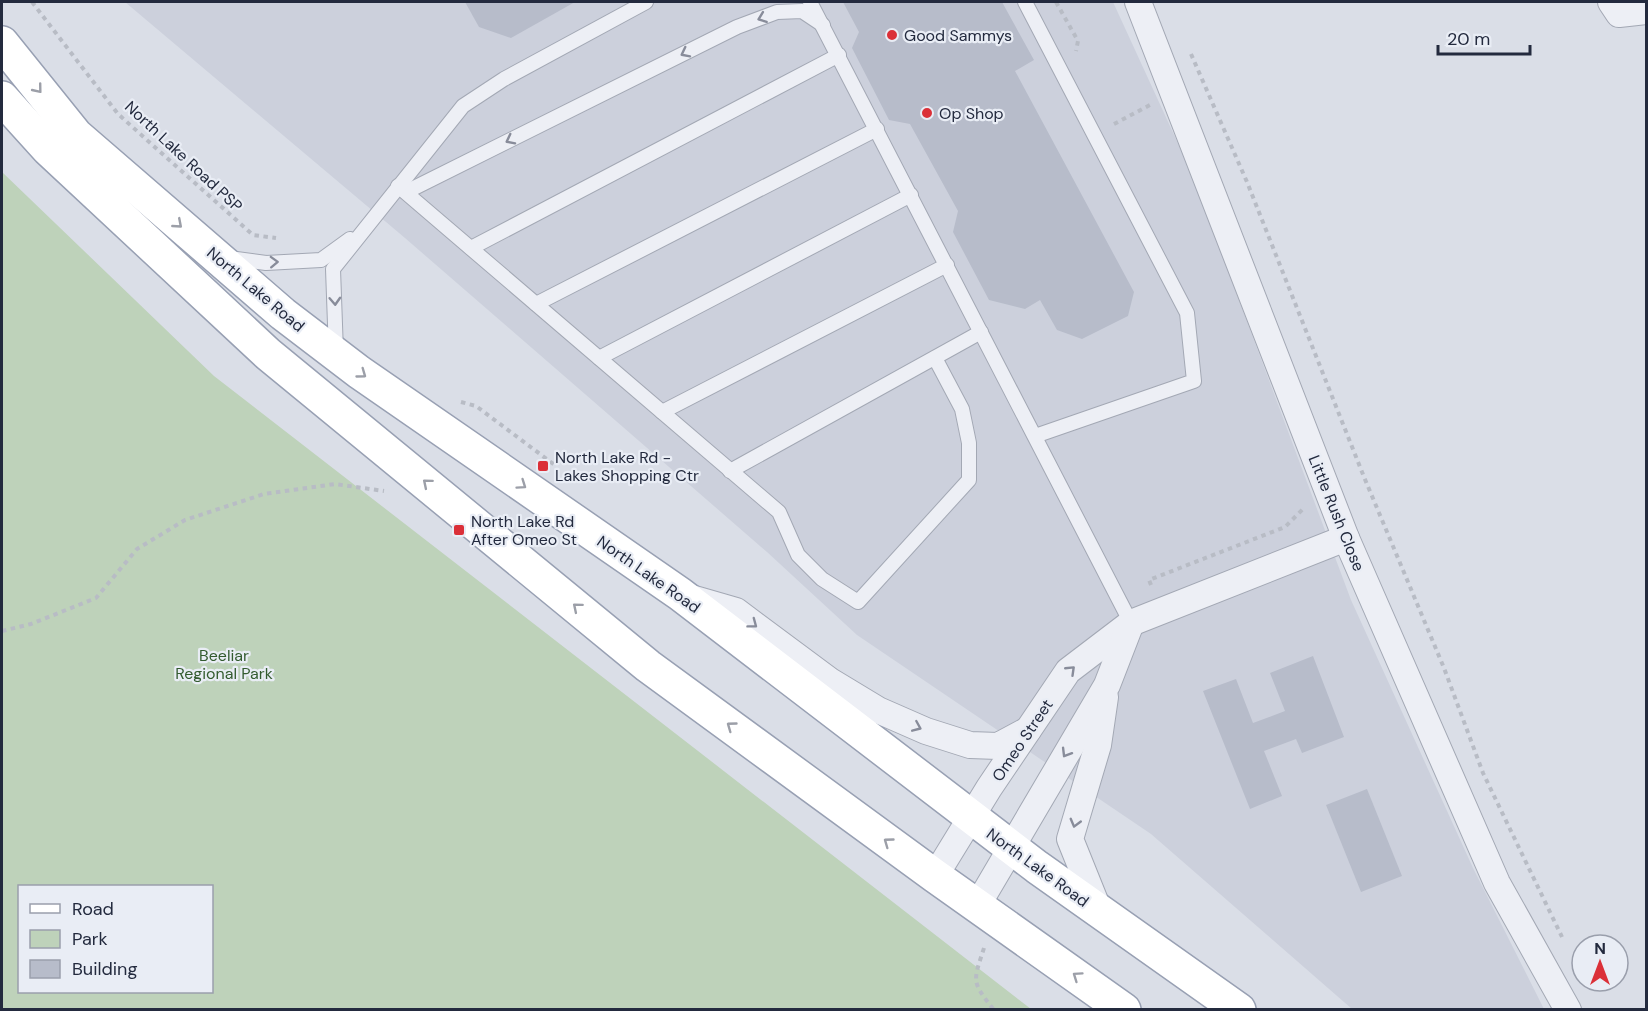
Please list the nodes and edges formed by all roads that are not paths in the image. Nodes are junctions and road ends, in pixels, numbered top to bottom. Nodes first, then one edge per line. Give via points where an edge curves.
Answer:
1 (646, 2) edge
2 (810, 2) edge
3 (1025, 2) edge
4 (1138, 2) edge
5 (1611, 2) edge
6 (1647, 11) edge
7 (824, 26) junction
8 (2, 43) edge
9 (839, 55) junction
10 (2, 98) edge
11 (877, 129) junction
12 (402, 189) junction
13 (911, 195) junction
14 (361, 231) junction
15 (471, 248) junction
16 (216, 256) junction
17 (947, 265) junction
18 (536, 304) junction
19 (981, 332) junction
20 (336, 354) junction
21 (599, 358) junction
22 (935, 358) junction
23 (662, 412) junction
24 (1035, 436) junction
25 (730, 471) junction
26 (1346, 538) junction
27 (680, 594) junction
28 (1131, 622) junction
29 (1107, 685) junction
30 (1029, 730) junction
31 (971, 818) junction
32 (1010, 846) junction
33 (935, 876) junction
34 (977, 906) junction
35 (1099, 912) junction
36 (1125, 1010) edge
37 (1239, 1010) edge
38 (1568, 1010) edge

1 - 12 lane via 504,79 463,106
2 - 7 lane
3 - 24 lane via 1187,313 1194,381
4 - 26 street, Little Rush Close
5 - 6 street via 1619,14
7 - 9 lane
7 -> 12 lane via 802,11 777,12 737,27
8 -> 16 main road, North Lake Road via 76,135
9 - 11 lane
9 - 15 lane
33 -> 10 main road via 648,666 268,354 56,157
11 - 13 lane
11 - 18 lane
12 - 14 lane
12 - 15 lane
13 - 17 lane
13 - 21 lane
16 -> 14 lane via 266,263 321,260
14 -> 20 lane via 333,269
15 - 18 lane
16 - 20 main road, North Lake Road
17 - 19 lane
17 - 23 lane
18 - 21 lane
19 - 22 lane
19 - 24 lane
20 -> 27 main road, North Lake Road
21 - 23 lane
22 - 25 lane
22 - 25 lane via 962,409 969,443 969,480 858,602 822,579 798,555 779,512
23 - 25 lane
24 - 28 lane
26 - 28 street, Omeo Street
26 - 38 street, Little Rush Close via 1497,883
27 -> 30 street via 736,611 830,681 878,710 926,731 970,745 998,746
27 - 31 main road, North Lake Road
28 - 29 street
30 -> 28 street, Omeo Street via 1068,671
29 -> 32 street
29 -> 35 street via 1098,745 1070,839
30 - 31 street, Omeo Street
31 - 32 main road, North Lake Road
31 - 33 street, Omeo Street
32 - 34 street
32 - 35 main road, North Lake Road
33 - 34 main road
36 -> 34 main road
35 - 37 main road, North Lake Road

